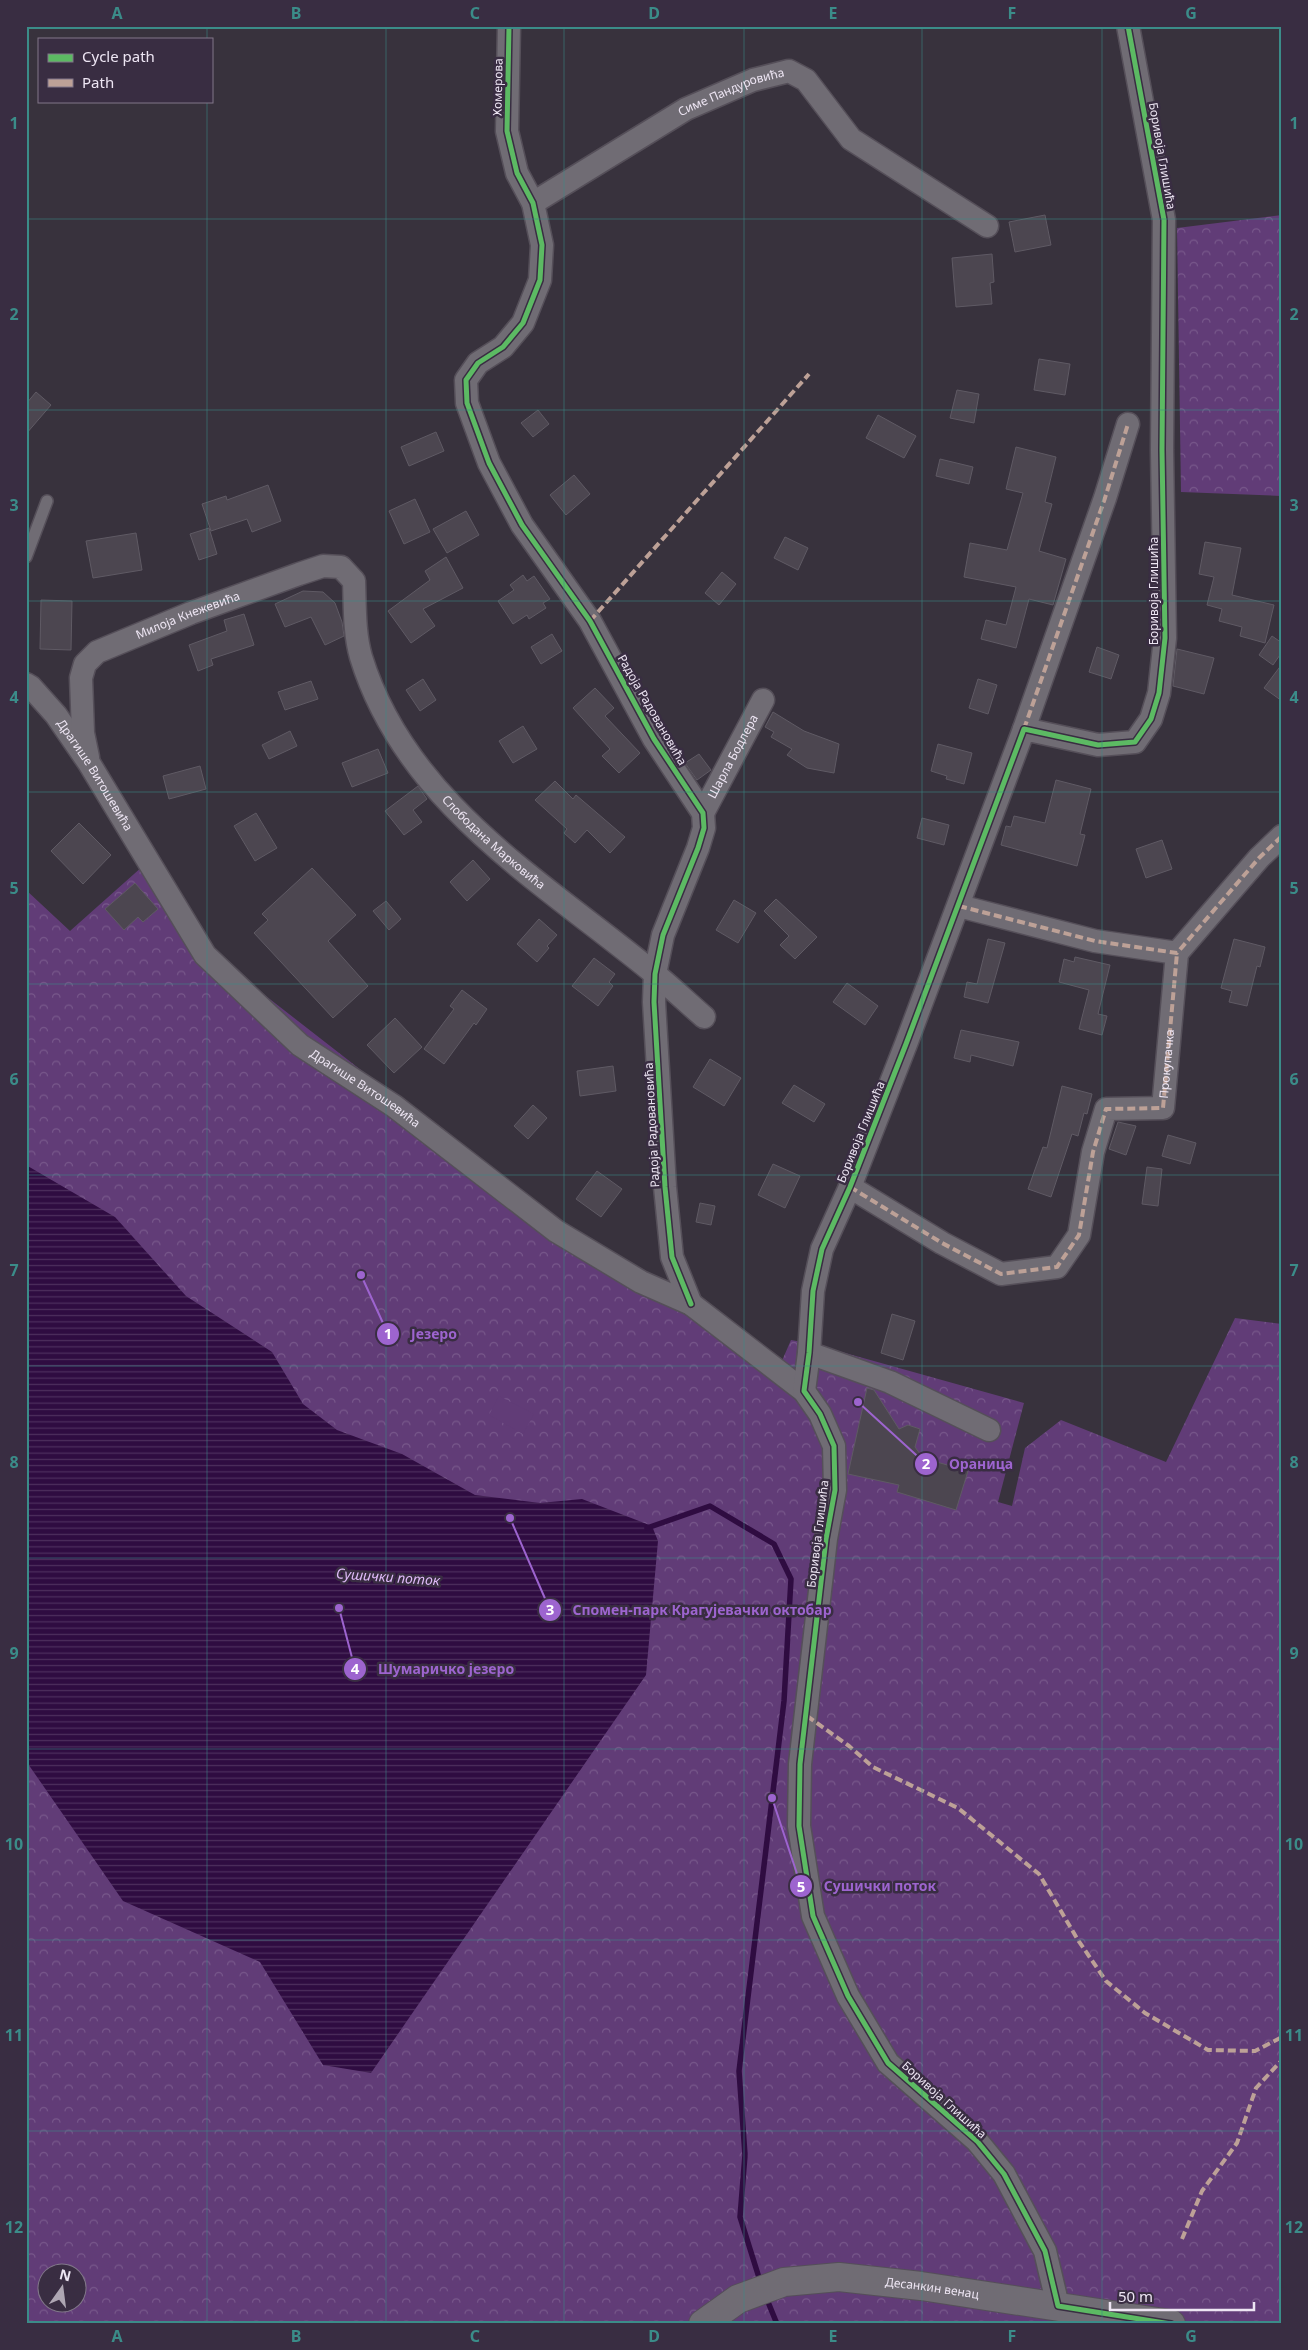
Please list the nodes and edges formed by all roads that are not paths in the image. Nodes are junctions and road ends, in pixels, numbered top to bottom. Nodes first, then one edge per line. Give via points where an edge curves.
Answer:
1 (509, 26) edge
2 (1128, 26) edge
3 (533, 203) junction
4 (987, 226) dead end
5 (1128, 424) dead end
6 (47, 501) dead end
7 (26, 557) edge
8 (355, 615) joint
9 (26, 684) edge
10 (763, 700) dead end
11 (1024, 729) junction
12 (89, 763) junction
13 (703, 813) junction
14 (1282, 836) edge
15 (959, 906) junction
16 (1178, 953) junction
17 (655, 974) junction
18 (704, 1017) dead end
19 (850, 1187) junction
20 (691, 1304) junction
21 (809, 1352) junction
22 (804, 1391) junction
23 (989, 1430) dead end
24 (1058, 2306) junction
25 (703, 2324) edge
26 (1171, 2324) edge

1 - 3 street, Хомерова via 507,131 517,173
2 - 11 street, Боривоја Глишића via 1164,220 1162,450 1165,638 1159,693 1151,719 1135,742 1098,745
3 - 4 street, Симе Пандуровића via 686,109 754,80 789,70 806,80 851,140
3 - 13 street, Радоја Радовановића via 542,245 540,280 522,322 504,347 478,363 466,380 468,403 489,464 522,525 590,621 654,739
5 - 11 street, Боривоја Глишића
6 - 7 lane
8 - 12 street, Милоја Кнежевића via 354,581 341,567 323,566 97,652 85,664 81,678 83,733
8 - 17 street, Слободана Марковића via 361,656 382,710 419,770 466,820 530,878
9 - 12 street, Драгише Витошевића via 56,715
10 - 13 street, Шарла Бодлера
11 - 15 street, Боривоја Глишића
12 - 20 street, Драгише Витошевића via 204,955 300,1045 394,1106 556,1231 641,1282
13 - 17 street, Радоја Радовановића via 704,828 663,935
14 - 16 street via 1259,858
15 - 16 street via 1095,941
15 - 19 street, Боривоја Глишића
16 - 19 street, Прокупачка via 1163,1108 1106,1109 1093,1152 1079,1235 1057,1266 1002,1274 942,1243
17 - 18 street, Слободана Марковића
17 - 20 street, Радоја Радовановића via 654,1002 672,1257
19 - 21 street, Боривоја Глишића via 822,1249 813,1291
20 - 22 street, Драгише Витошевића
21 - 22 street, Боривоја Глишића
21 - 23 street via 890,1382
22 - 24 street, Боривоја Глишића via 820,1414 834,1446 835,1490 826,1539 800,1764 799,1826 813,1916 848,1996 888,2063 977,2141 1004,2174 1045,2251
24 - 25 street, Десанкин венац via 839,2277 784,2282 738,2299
24 - 26 street, Десанкин венац

